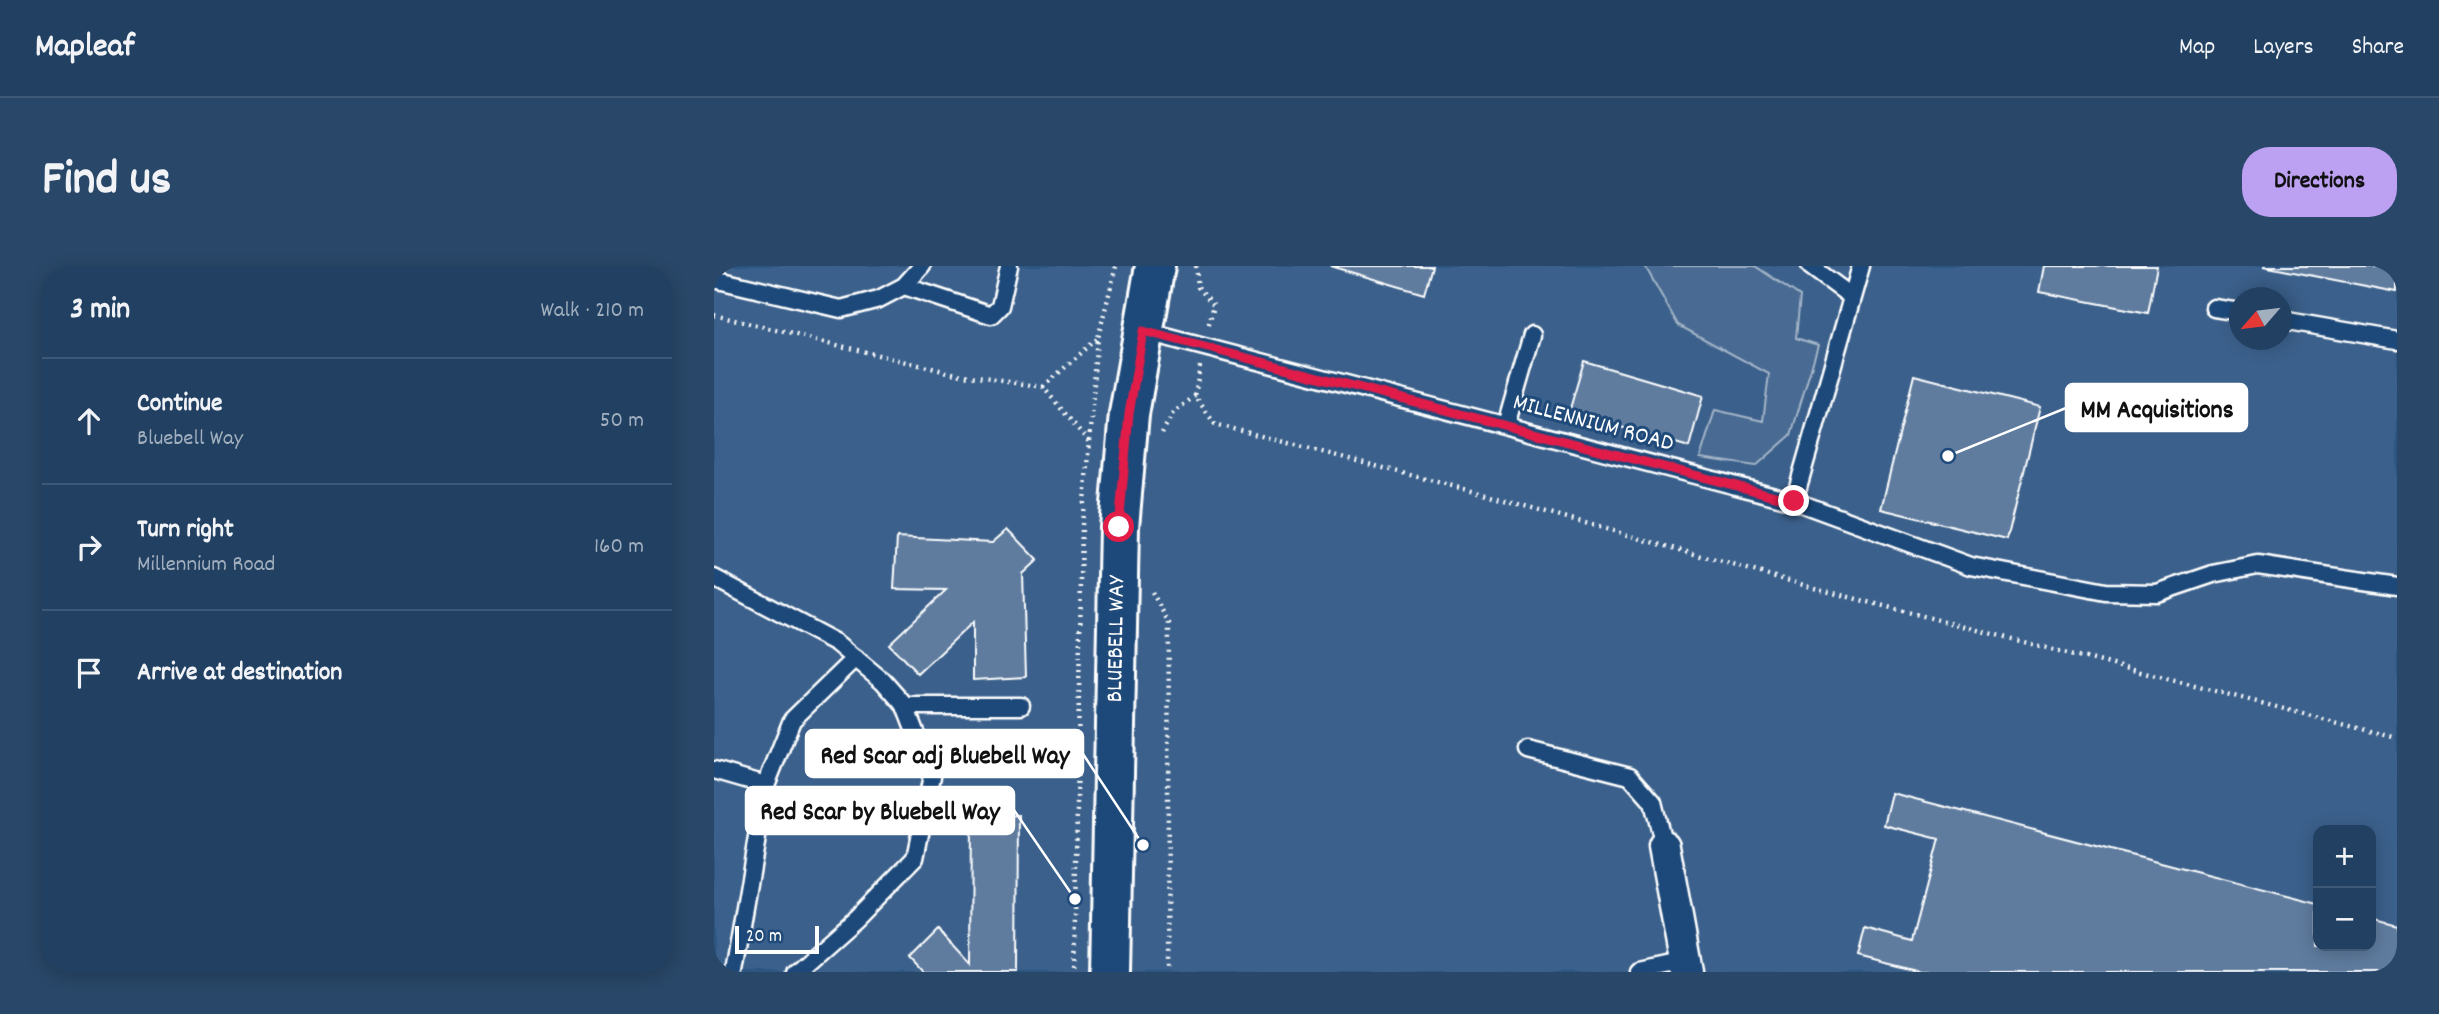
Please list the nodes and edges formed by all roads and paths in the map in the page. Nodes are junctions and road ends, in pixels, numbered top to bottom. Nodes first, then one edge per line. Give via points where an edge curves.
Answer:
1 (922, 266) edge
2 (1009, 266) edge
3 (1116, 266) edge
4 (1155, 266) edge
5 (1810, 266) edge
6 (1861, 266) edge
7 (714, 279) edge
8 (904, 286) junction
9 (1852, 297) junction
10 (2214, 308) dead end
11 (2229, 310) edge
12 (714, 315) edge
13 (2292, 322) edge
14 (1143, 331) junction
15 (1532, 335) dead end
16 (1098, 338) junction
17 (2397, 340) edge
18 (1043, 387) junction
19 (1506, 425) junction
20 (1089, 442) junction
21 (1156, 444) dead end
22 (1794, 501) junction
23 (714, 578) edge
24 (2397, 586) edge
25 (1151, 589) dead end
26 (856, 658) junction
27 (905, 706) junction
28 (1021, 706) dead end
29 (2397, 738) edge
30 (1528, 750) dead end
31 (714, 770) edge
32 (766, 785) junction
33 (1664, 846) joint
34 (1686, 967) edge
35 (734, 972) edge
36 (795, 972) edge
37 (1074, 972) edge
38 (1110, 972) edge
39 (1167, 972) edge
40 (1639, 972) edge

1 - 8 lane
2 - 8 lane via 1000,306 992,315
3 - 16 path
4 - 14 main road, BLUEBELL WAY
5 - 9 lane
6 - 9 lane
7 - 8 lane via 841,309 879,299
9 - 22 lane
10 - 11 lane
12 - 18 path via 957,374
13 - 17 lane
14 - 19 lane, MILLENNIUM ROAD
14 - 38 main road, BLUEBELL WAY via 1129,414 1119,527
15 - 19 lane
16 - 18 path
16 - 20 path
18 - 20 path
19 - 22 lane, MILLENNIUM ROAD
20 - 37 path via 1082,525
21 - 29 path via 1173,413 1195,396 1215,424 1814,588
22 - 24 lane, MILLENNIUM ROAD via 1970,566 2106,592 2157,593 2258,565
23 - 26 lane via 837,643
25 - 39 path via 1169,623
26 - 27 lane
26 - 32 lane via 792,720
27 - 28 lane
27 - 36 lane via 932,776 915,858
30 - 33 lane via 1630,776 1653,802
31 - 32 lane
32 - 35 lane
33 - 34 street
34 - 40 lane

